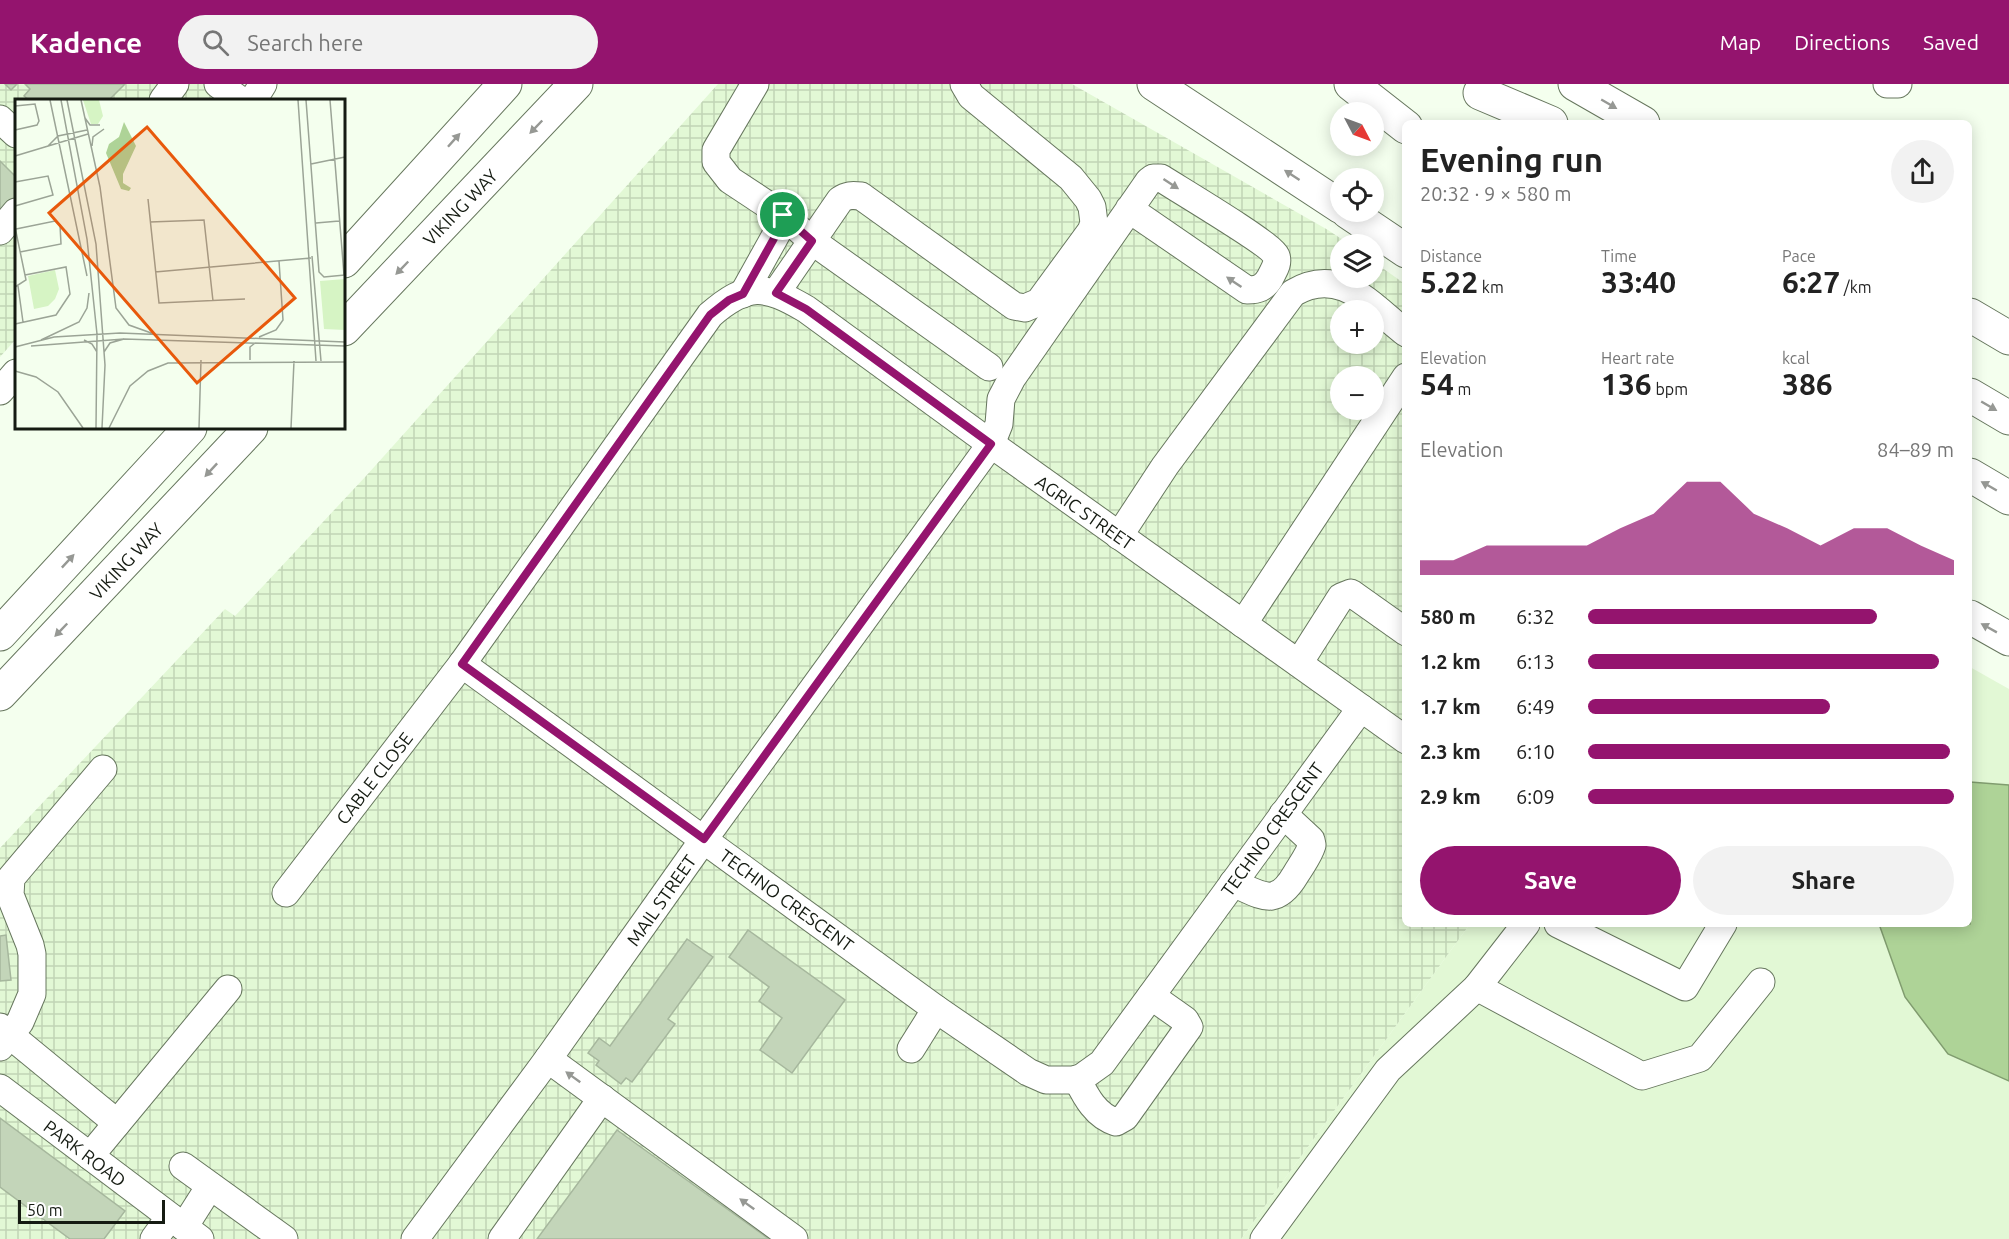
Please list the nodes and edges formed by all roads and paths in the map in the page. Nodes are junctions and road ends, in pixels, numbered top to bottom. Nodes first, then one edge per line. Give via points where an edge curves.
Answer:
1 (175, 84) edge
2 (218, 84) edge
3 (263, 84) edge
4 (505, 84) edge
5 (576, 84) edge
6 (754, 84) edge
7 (964, 84) edge
8 (1154, 84) edge
9 (1575, 84) edge
10 (1887, 84) edge
11 (1898, 84) edge
12 (1474, 88) edge
13 (1359, 91) edge
14 (164, 99) edge
15 (239, 99) edge
16 (254, 99) edge
17 (0, 119) edge
18 (1518, 120) edge
19 (1544, 120) edge
20 (1638, 120) edge
21 (1402, 125) edge
22 (15, 133) edge
23 (1402, 139) edge
24 (1330, 200) edge
25 (1129, 209) junction
26 (15, 213) edge
27 (783, 215) junction
28 (1363, 222) edge
29 (0, 231) edge
30 (812, 241) junction
31 (1402, 248) edge
32 (345, 260) edge
33 (761, 292) junction
34 (1972, 316) edge
35 (345, 328) edge
36 (1402, 330) edge
37 (2009, 338) edge
38 (989, 367) dead end
39 (15, 374) edge
40 (1402, 383) edge
41 (0, 391) edge
42 (1972, 396) edge
43 (2009, 418) edge
44 (189, 429) edge
45 (249, 429) edge
46 (991, 444) junction
47 (1972, 476) edge
48 (2009, 498) edge
49 (1119, 536) junction
50 (37, 595) junction
51 (0, 614) edge
52 (1972, 617) edge
53 (1243, 624) junction
54 (1402, 629) edge
55 (0, 634) edge
56 (2009, 639) edge
57 (1299, 663) junction
58 (462, 664) junction
59 (0, 694) edge
60 (1361, 708) junction
61 (1402, 737) edge
62 (103, 770) dead end
63 (1283, 814) junction
64 (704, 839) junction
65 (1233, 883) junction
66 (286, 893) dead end
67 (0, 915) edge
68 (1524, 927) edge
69 (1564, 927) edge
70 (1721, 927) edge
71 (1761, 982) dead end
72 (1477, 987) junction
73 (228, 989) dead end
74 (1151, 996) junction
75 (936, 1009) junction
76 (24, 1014) junction
77 (3, 1037) edge
78 (911, 1049) dead end
79 (548, 1059) junction
80 (1077, 1079) junction
81 (0, 1088) edge
82 (602, 1098) junction
83 (117, 1123) junction
84 (90, 1156) junction
85 (183, 1166) dead end
86 (210, 1186) junction
87 (185, 1228) edge
88 (154, 1239) edge
89 (284, 1239) edge
90 (415, 1239) edge
91 (502, 1239) edge
92 (794, 1239) edge
93 (1264, 1239) edge

1 - 14 street
2 - 15 street
3 - 16 street
32 -> 4 main road
5 -> 35 main road, VIKING WAY
6 - 27 street via 720,140 716,162 730,180
7 - 30 street via 971,96 1071,178 1092,207 1091,231 1039,302 1025,308 1014,306 861,196 849,195 840,200
24 -> 8 main road
9 -> 20 main road
10 - 11 street
12 - 18 main road
12 - 19 main road
13 - 21 main road
13 - 23 main road
17 - 22 street
25 -> 25 street, MAIL STREET via 1153,178 1161,178 1275,254 1276,266 1261,289 1247,290
25 - 46 street, MAIL STREET via 1012,378 1002,399 999,424
26 - 29 street
27 - 30 street
27 - 33 street
28 - 31 main road
30 - 33 street
30 - 38 street
33 - 46 street, AGRIC STREET via 806,309
33 - 58 street via 729,300 710,315
34 - 37 main road
36 - 49 street via 1348,288 1325,282 1293,293 1165,466
39 - 41 street
40 - 53 street
42 -> 43 main road
50 -> 44 main road
45 -> 59 main road, VIKING WAY
46 - 49 street, AGRIC STREET
46 - 64 street, MAIL STREET
48 -> 47 main road
49 - 53 street, AGRIC STREET
50 - 51 street
50 - 55 main road
56 -> 52 main road
53 - 57 street, AGRIC STREET
54 - 57 street via 1351,593 1341,597
57 - 60 street, AGRIC STREET
58 - 64 street, TECHNO CRESCENT
58 - 66 street, CABLE CLOSE
60 - 61 street, AGRIC STREET
60 - 63 street, TECHNO CRESCENT
62 - 76 street via 11,878 10,895 32,954 32,994
63 - 65 street, TECHNO CRESCENT
63 - 65 street via 1312,844 1290,885 1278,896 1263,896
64 - 75 street, TECHNO CRESCENT
64 - 79 street, MAIL STREET
65 - 74 street, TECHNO CRESCENT
67 - 76 street via 10,927
68 - 72 street
69 - 70 street via 1685,987
71 - 72 street via 1700,1058 1642,1076
72 - 93 street via 1388,1070
73 - 83 street
74 - 80 street, TECHNO CRESCENT via 1102,1063
74 - 80 street via 1185,1020 1189,1028 1125,1117 1116,1122 1103,1115
75 - 78 street
75 - 80 street, TECHNO CRESCENT via 1028,1072 1046,1080
76 - 77 street
77 - 83 street
82 -> 79 street
79 - 90 street, MAIL STREET
81 - 84 street, PARK ROAD
82 - 91 street
92 -> 82 street
83 - 84 street
84 - 87 street, PARK ROAD
85 - 86 street
86 - 87 street
86 - 89 street
87 - 88 street

